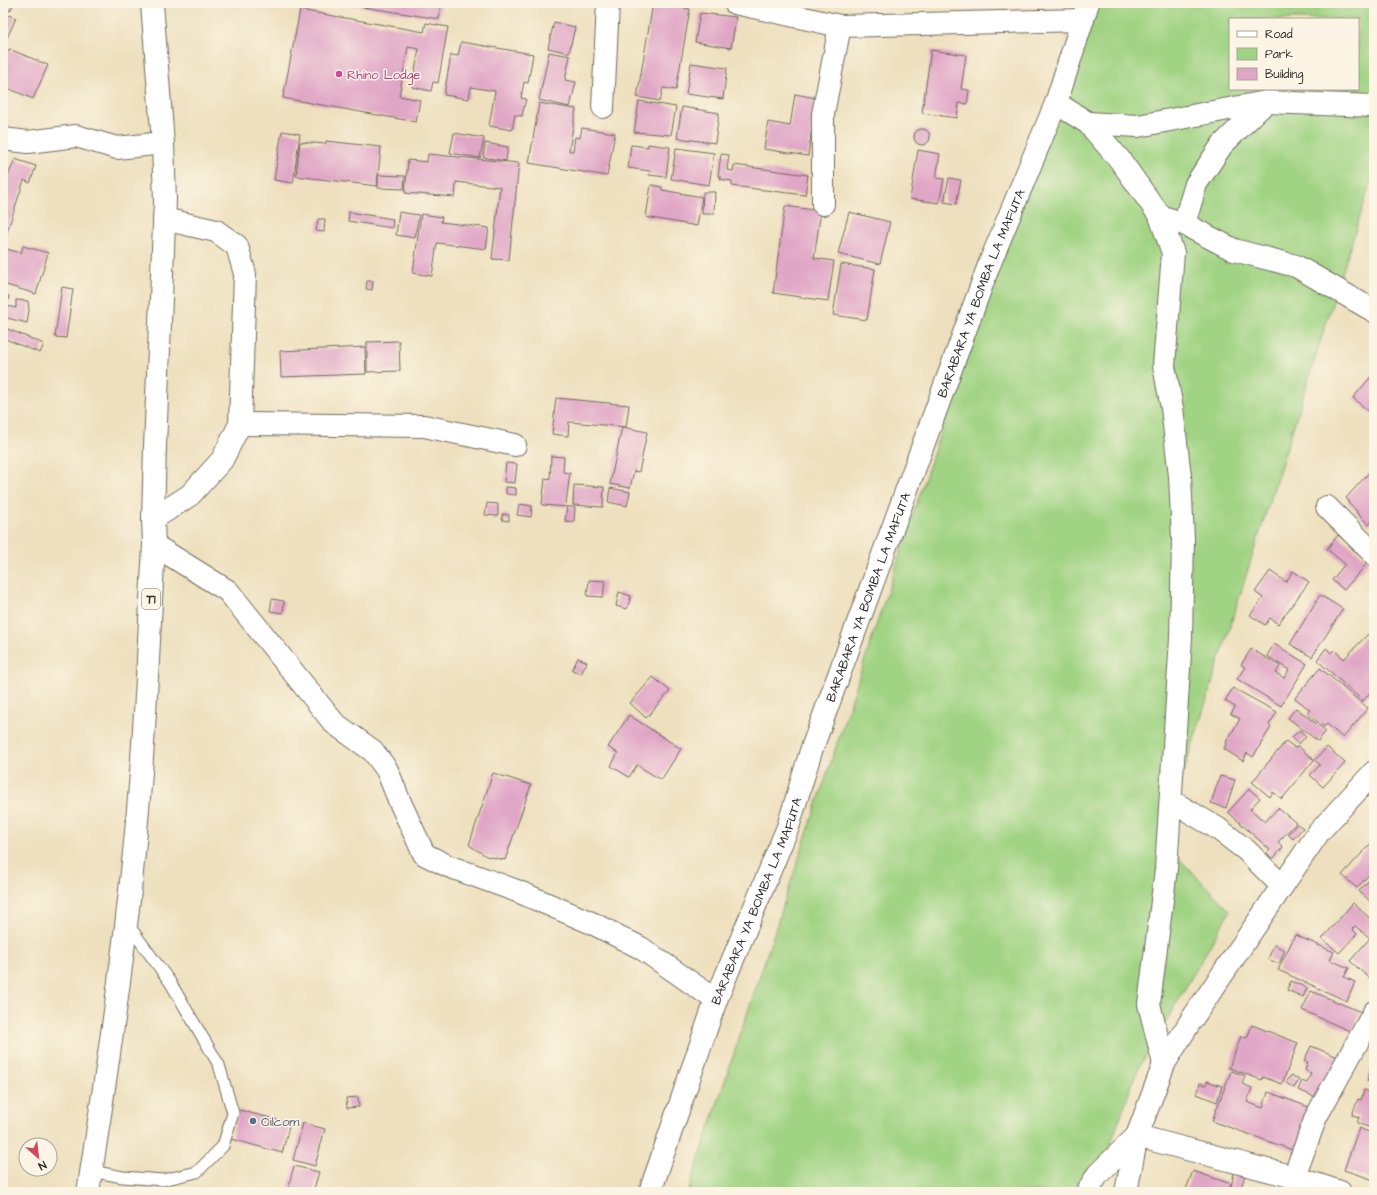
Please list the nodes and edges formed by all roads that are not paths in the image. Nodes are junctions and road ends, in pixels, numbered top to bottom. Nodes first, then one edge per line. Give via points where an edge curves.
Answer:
1 (152, 3) edge
2 (608, 3) edge
3 (735, 3) edge
4 (1085, 12) edge
5 (840, 26) junction
6 (1266, 102) junction
7 (1056, 103) junction
8 (1374, 106) edge
9 (603, 107) dead end
10 (1088, 123) junction
11 (3, 139) edge
12 (163, 143) junction
13 (823, 204) dead end
14 (1160, 216) junction
15 (164, 218) junction
16 (1184, 224) junction
17 (1374, 311) edge
18 (240, 424) junction
19 (515, 445) dead end
20 (1327, 507) dead end
21 (153, 519) junction
22 (154, 545) junction
23 (1374, 554) edge
24 (1374, 772) edge
25 (1171, 801) junction
26 (1282, 886) junction
27 (127, 922) junction
28 (716, 1000) junction
29 (1374, 1012) edge
30 (1164, 1064) junction
31 (1137, 1136) junction
32 (1294, 1177) junction
33 (89, 1182) edge
34 (650, 1192) edge
35 (1087, 1192) edge
36 (1126, 1192) edge
37 (1340, 1192) edge

1 - 12 main road, T1
2 - 9 main road
3 - 5 main road
4 - 5 main road
4 - 7 main road, BARABARA YA BOMBA LA MAFUTA
5 - 13 main road via 823,114
6 - 8 main road
6 - 10 main road via 1138,126
6 - 16 main road via 1222,145 1196,184
7 - 10 main road
7 - 28 main road, BARABARA YA BOMBA LA MAFUTA via 989,265 811,751 788,827
10 - 14 main road via 1120,160
11 - 12 main road via 28,142 76,136 117,148
12 - 15 main road, T1
14 - 16 main road
14 - 25 main road via 1173,253 1164,366 1177,453 1183,539 1181,638
15 - 18 main road via 216,231 237,246 245,274
15 - 21 main road, T1
16 - 17 main road via 1234,250 1296,266
18 - 19 main road via 424,426
18 - 21 main road via 222,460 190,495
20 - 23 main road
21 - 22 main road, T1
22 - 27 main road, T1 via 138,808
22 - 28 main road via 228,591 334,723 372,751 387,770 424,854 448,866 517,890 594,924 641,948
24 - 26 main road via 1319,832
25 - 26 main road via 1217,828 1246,850
25 - 30 main road via 1166,869 1149,1004
26 - 30 main road via 1192,1018
27 - 33 main road, T1 via 113,1036
27 - 33 lane via 170,982 219,1065 233,1113 223,1146 197,1172 163,1180 123,1177
28 - 34 main road, BARABARA YA BOMBA LA MAFUTA
29 - 32 main road via 1316,1117
30 - 31 main road
31 - 32 main road
31 - 35 main road via 1098,1174
31 - 36 main road
32 - 37 main road

